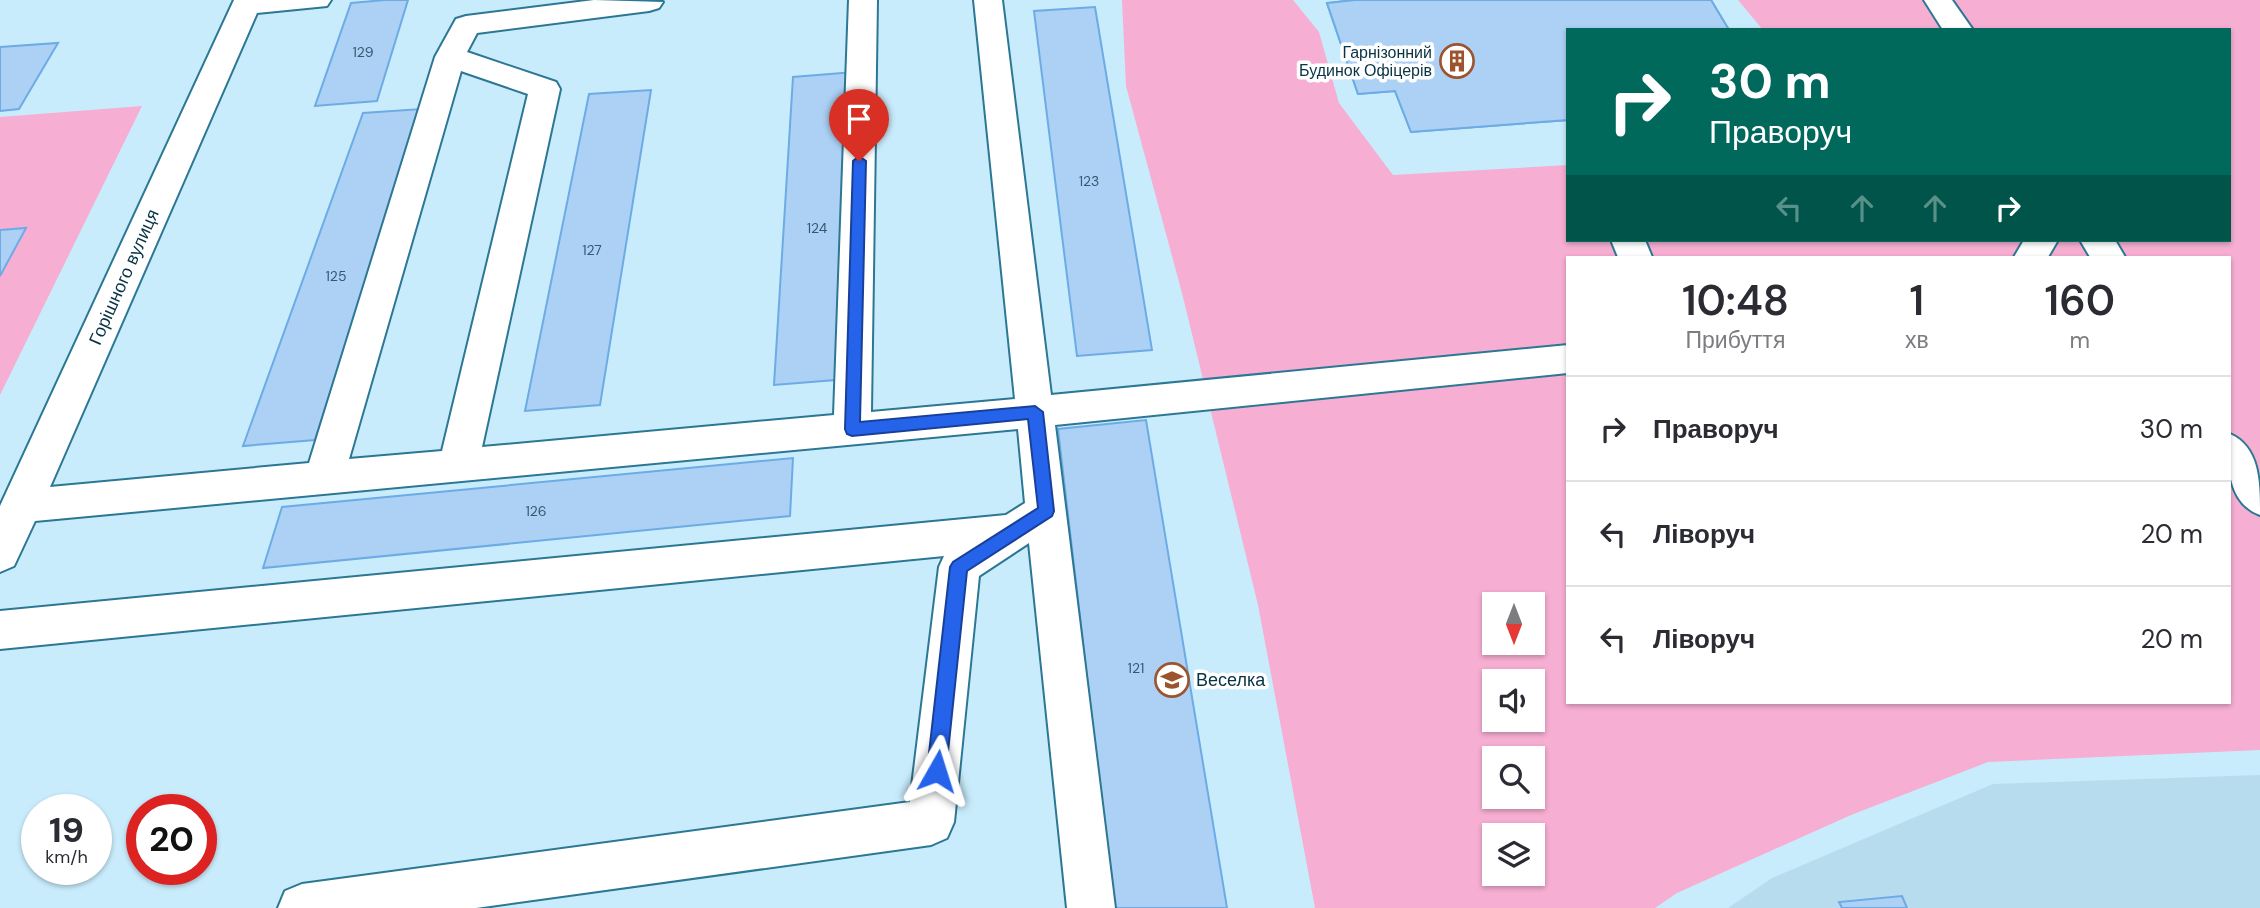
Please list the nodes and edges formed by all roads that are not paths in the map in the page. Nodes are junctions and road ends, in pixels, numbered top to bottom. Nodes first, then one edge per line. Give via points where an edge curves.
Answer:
1 (317, 0) edge
2 (863, 0) edge
3 (988, 0) edge
4 (1938, 0) edge
5 (654, 1) edge
6 (248, 3) edge
7 (1957, 28) edge
8 (450, 57) junction
9 (1566, 359) edge
10 (1035, 412) junction
11 (852, 429) junction
12 (2231, 452) edge
13 (458, 467) junction
14 (324, 479) junction
15 (2260, 498) edge
16 (20, 506) junction
17 (1030, 522) junction
18 (0, 554) edge
19 (0, 630) edge
20 (302, 908) edge
21 (1091, 908) edge

1 - 6 street
2 - 11 street
3 - 10 street
4 - 7 street
5 - 8 street via 466,25
6 - 16 street, Горішного вулиця
8 - 13 street via 545,89
8 - 14 street
9 - 10 street
10 - 11 street
10 - 17 street
11 - 13 street
12 - 15 street
13 - 14 street
14 - 16 street
16 - 18 street, Горішного вулиця
17 - 19 street
17 - 20 street via 959,567 931,822
17 - 21 street

